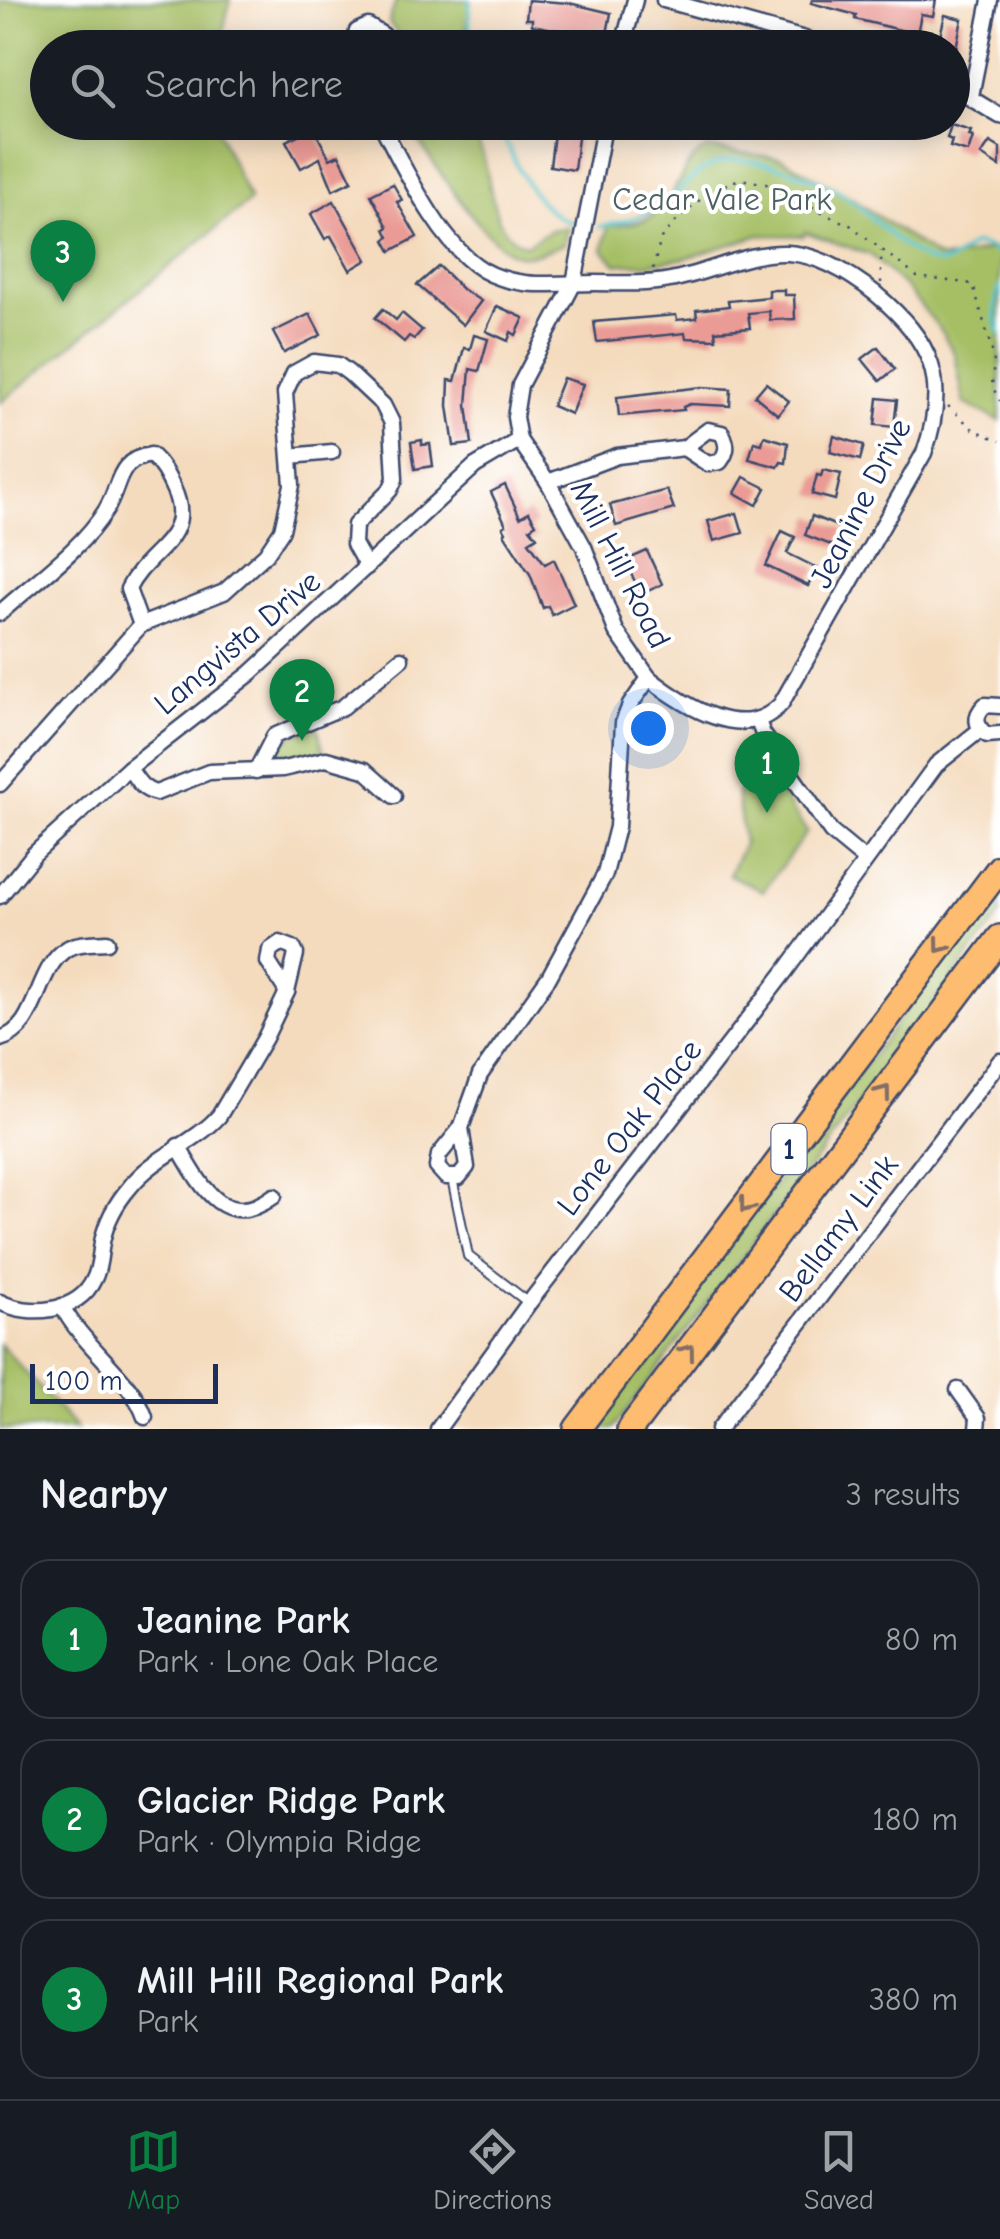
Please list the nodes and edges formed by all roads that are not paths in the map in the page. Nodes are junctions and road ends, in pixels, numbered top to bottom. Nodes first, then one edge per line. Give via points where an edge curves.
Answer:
1 (635, 0) edge
2 (664, 0) edge
3 (990, 0) edge
4 (627, 30) edge
5 (772, 30) edge
6 (971, 96) joint
7 (1000, 116) edge
8 (390, 140) edge
9 (602, 140) edge
10 (574, 283) junction
11 (519, 440) junction
12 (684, 448) dead end
13 (332, 452) dead end
14 (291, 456) junction
15 (548, 482) junction
16 (368, 567) junction
17 (0, 613) edge
18 (141, 625) junction
19 (402, 658) dead end
20 (649, 678) junction
21 (1000, 706) edge
22 (758, 721) junction
23 (980, 730) junction
24 (1000, 734) edge
25 (129, 768) junction
26 (256, 770) junction
27 (0, 784) edge
28 (394, 796) dead end
29 (865, 860) junction
30 (1000, 868) edge
31 (0, 896) edge
32 (1000, 938) edge
33 (107, 942) dead end
34 (1000, 951) edge
35 (287, 992) dead end
36 (951, 1002) junction
37 (0, 1038) edge
38 (1000, 1061) edge
39 (461, 1128) junction
40 (178, 1146) junction
41 (452, 1178) junction
42 (274, 1196) dead end
43 (0, 1302) edge
44 (529, 1303) junction
45 (62, 1306) junction
46 (958, 1390) dead end
47 (145, 1417) dead end
48 (438, 1429) edge
49 (577, 1429) edge
50 (630, 1429) edge
51 (719, 1429) edge
52 (978, 1429) edge

1 - 4 street
2 - 5 street
3 - 6 street
6 - 7 street
8 - 10 street, Jeanine Drive via 462,254 510,280
9 - 10 street
10 - 11 street via 520,385 514,417
10 - 22 street, Jeanine Drive via 660,282 784,253 823,261 902,315 930,360 935,400 924,453 791,690
11 - 15 street, Mill Hill Road
11 - 16 street, Langvista Drive via 475,466
12 - 15 street via 616,456
13 - 14 street
14 - 16 street via 285,392 302,366 338,366 389,414 395,479 353,535
14 - 18 street via 290,503 266,554 224,592
15 - 20 street, Mill Hill Road via 584,547 616,631
16 - 25 street, Langvista Drive via 251,673
17 - 18 street via 106,510 124,468 151,455 180,504 180,524 128,588
18 - 27 street
19 - 26 street via 343,706 274,736
20 - 22 street via 725,720
20 - 39 street, Mill Hill Road via 624,723 617,826 605,874 549,977 480,1076
21 - 23 street, Lone Oak Place via 978,712
22 - 29 street via 812,809
23 - 24 street
23 - 29 street, Lone Oak Place via 936,764
25 - 26 street via 139,784 156,792 209,772
25 - 31 street, Langvista Drive via 34,854
26 - 28 street via 326,758 364,770
29 - 44 street, Lone Oak Place
30 -> 49 highway, 1
32 - 36 highway, 1
33 - 37 street via 72,945 53,960 20,1028
34 - 36 highway
35 - 40 street via 227,1105 210,1126
50 -> 36 highway, 1
38 - 51 street, Bellamy Link
39 - 41 street, Mill Hill Road via 467,1167
39 - 41 street, Mill Hill Road via 437,1161
40 - 42 street via 203,1188 224,1205 251,1208
40 - 45 street via 128,1189 103,1237 94,1281
41 - 44 lane via 468,1256
43 - 45 street via 24,1311
44 - 48 street, Lone Oak Place
45 - 47 street via 140,1400
46 - 52 street via 978,1418

